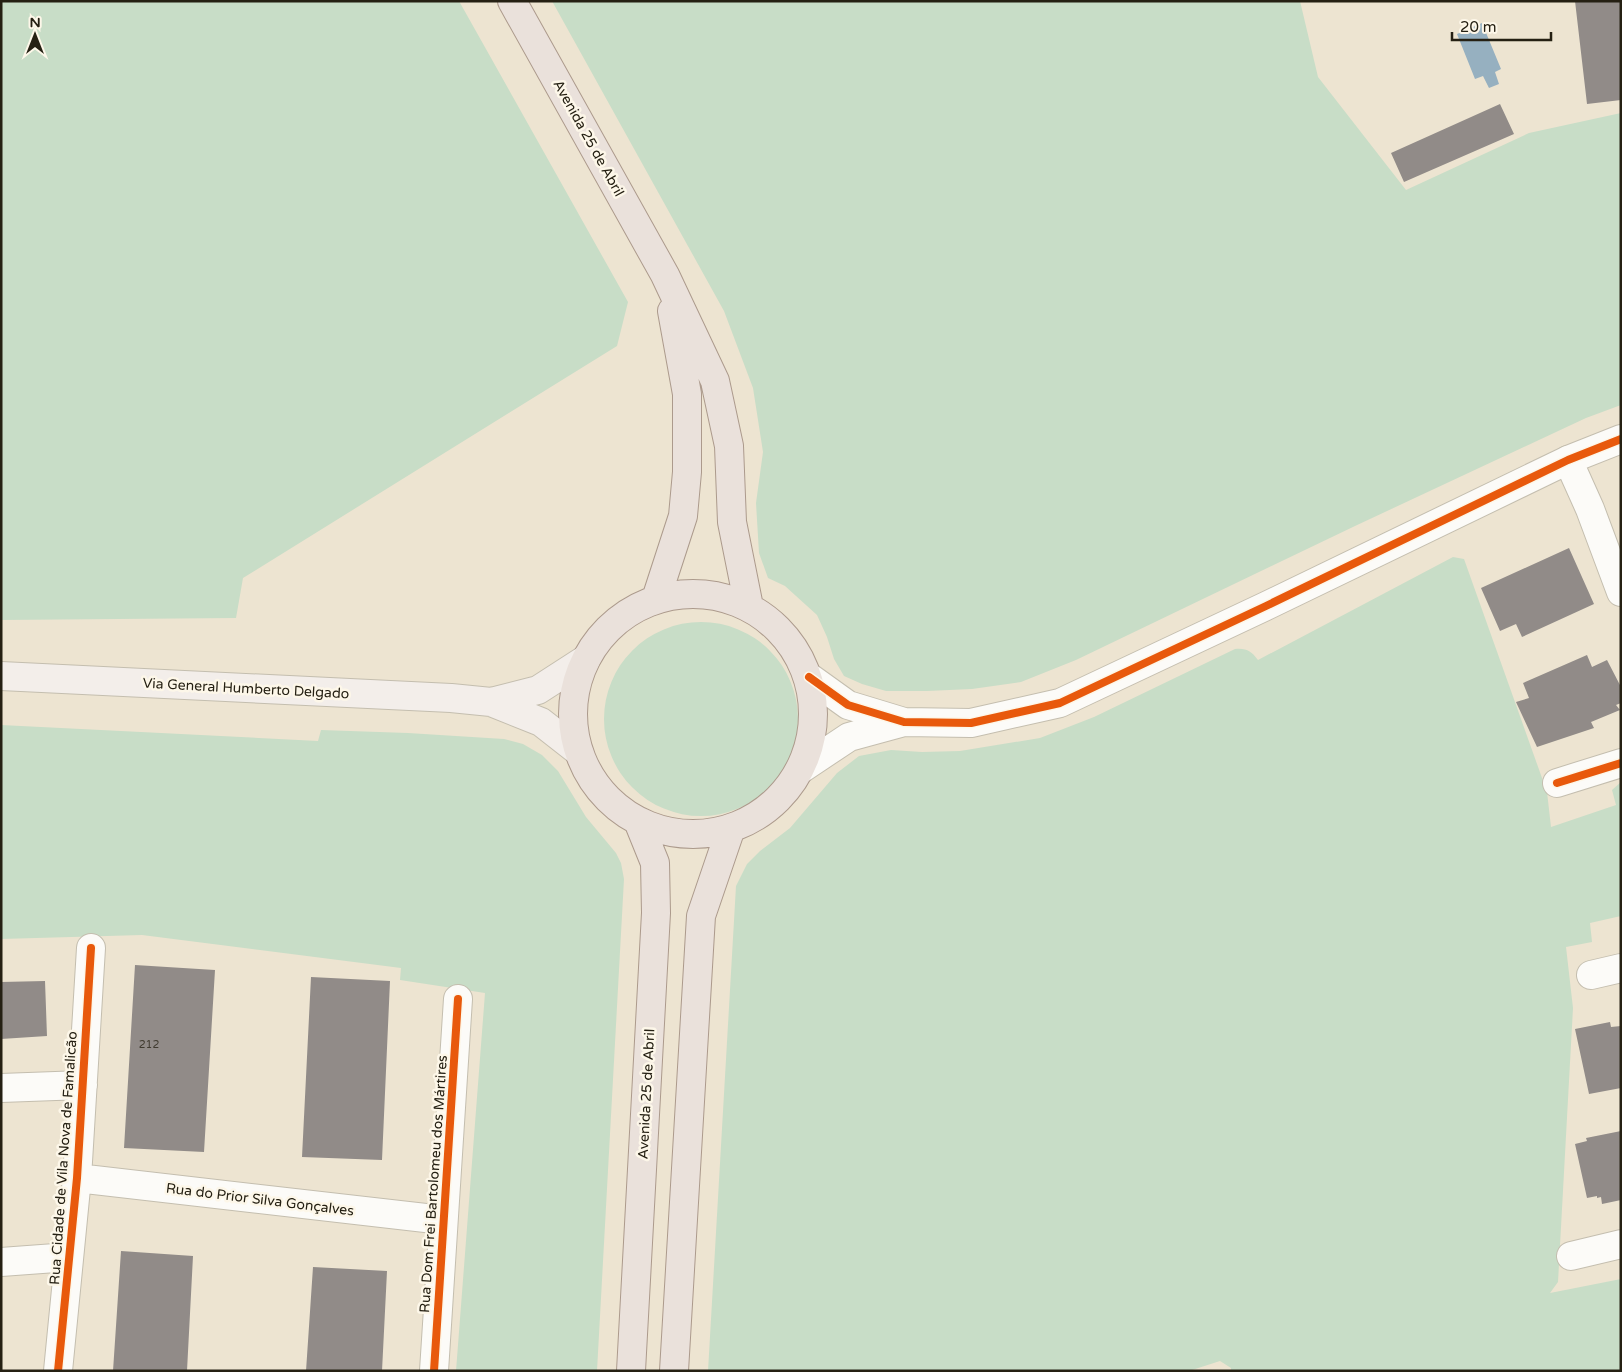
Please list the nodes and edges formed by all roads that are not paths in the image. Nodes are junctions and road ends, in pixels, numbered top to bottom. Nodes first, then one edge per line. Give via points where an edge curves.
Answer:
1 (512, 1) edge
2 (665, 275) junction
3 (1621, 439) edge
4 (1568, 460) junction
5 (1621, 592) edge
6 (656, 599) junction
7 (749, 607) junction
8 (586, 659) junction
9 (1, 676) edge
10 (809, 677) junction
11 (491, 702) junction
12 (904, 722) junction
13 (578, 751) junction
14 (1621, 763) edge
15 (801, 769) junction
16 (1557, 783) dead end
17 (638, 821) junction
18 (731, 828) junction
19 (90, 948) dead end
20 (1621, 968) edge
21 (1591, 974) dead end
22 (458, 999) dead end
23 (83, 1085) junction
24 (1, 1088) edge
25 (77, 1178) junction
26 (443, 1220) junction
27 (1621, 1244) edge
28 (1571, 1256) dead end
29 (69, 1257) junction
30 (1, 1262) edge
31 (58, 1371) edge
32 (434, 1371) edge
33 (631, 1371) edge
34 (674, 1371) edge

1 - 2 main road, Avenida 25 de Abril
2 - 6 main road, Avenida 25 de Abril via 687,394 687,472 683,516
2 - 7 main road, Avenida 25 de Abril via 715,381 729,446 732,522
3 - 4 street
4 - 5 street
4 - 12 street via 1060,703 971,723
6 - 7 main road via 688,594 719,596
6 - 8 main road via 628,612 604,633
7 - 10 main road via 775,624 795,649
8 - 11 main road, Via General Humberto Delgado via 538,690
8 - 13 main road via 575,688 572,720
9 - 11 main road, Via General Humberto Delgado
10 - 12 street via 848,705
10 - 15 main road via 814,708 812,739
11 - 13 main road, Via General Humberto Delgado via 541,722
12 - 15 street via 849,738
13 - 17 main road via 592,779 612,803
14 - 16 street
15 - 18 main road via 783,795 759,815
17 - 18 main road via 668,832 700,834
17 - 33 main road, Avenida 25 de Abril via 655,863 656,913
18 - 34 main road via 701,916
19 - 23 street, Rua Cidade de Vila Nova de Famalicão
20 - 21 street
22 - 26 street, Rua Dom Frei Bartolomeu dos Mártires
23 - 24 street
23 - 25 street, Rua Cidade de Vila Nova de Famalicão
25 - 26 street, Rua do Prior Silva Gonçalves
25 - 29 street, Rua Cidade de Vila Nova de Famalicão
26 - 32 street, Rua Dom Frei Bartolomeu dos Mártires
27 - 28 street
29 - 30 street
29 - 31 street, Rua Cidade de Vila Nova de Famalicão

